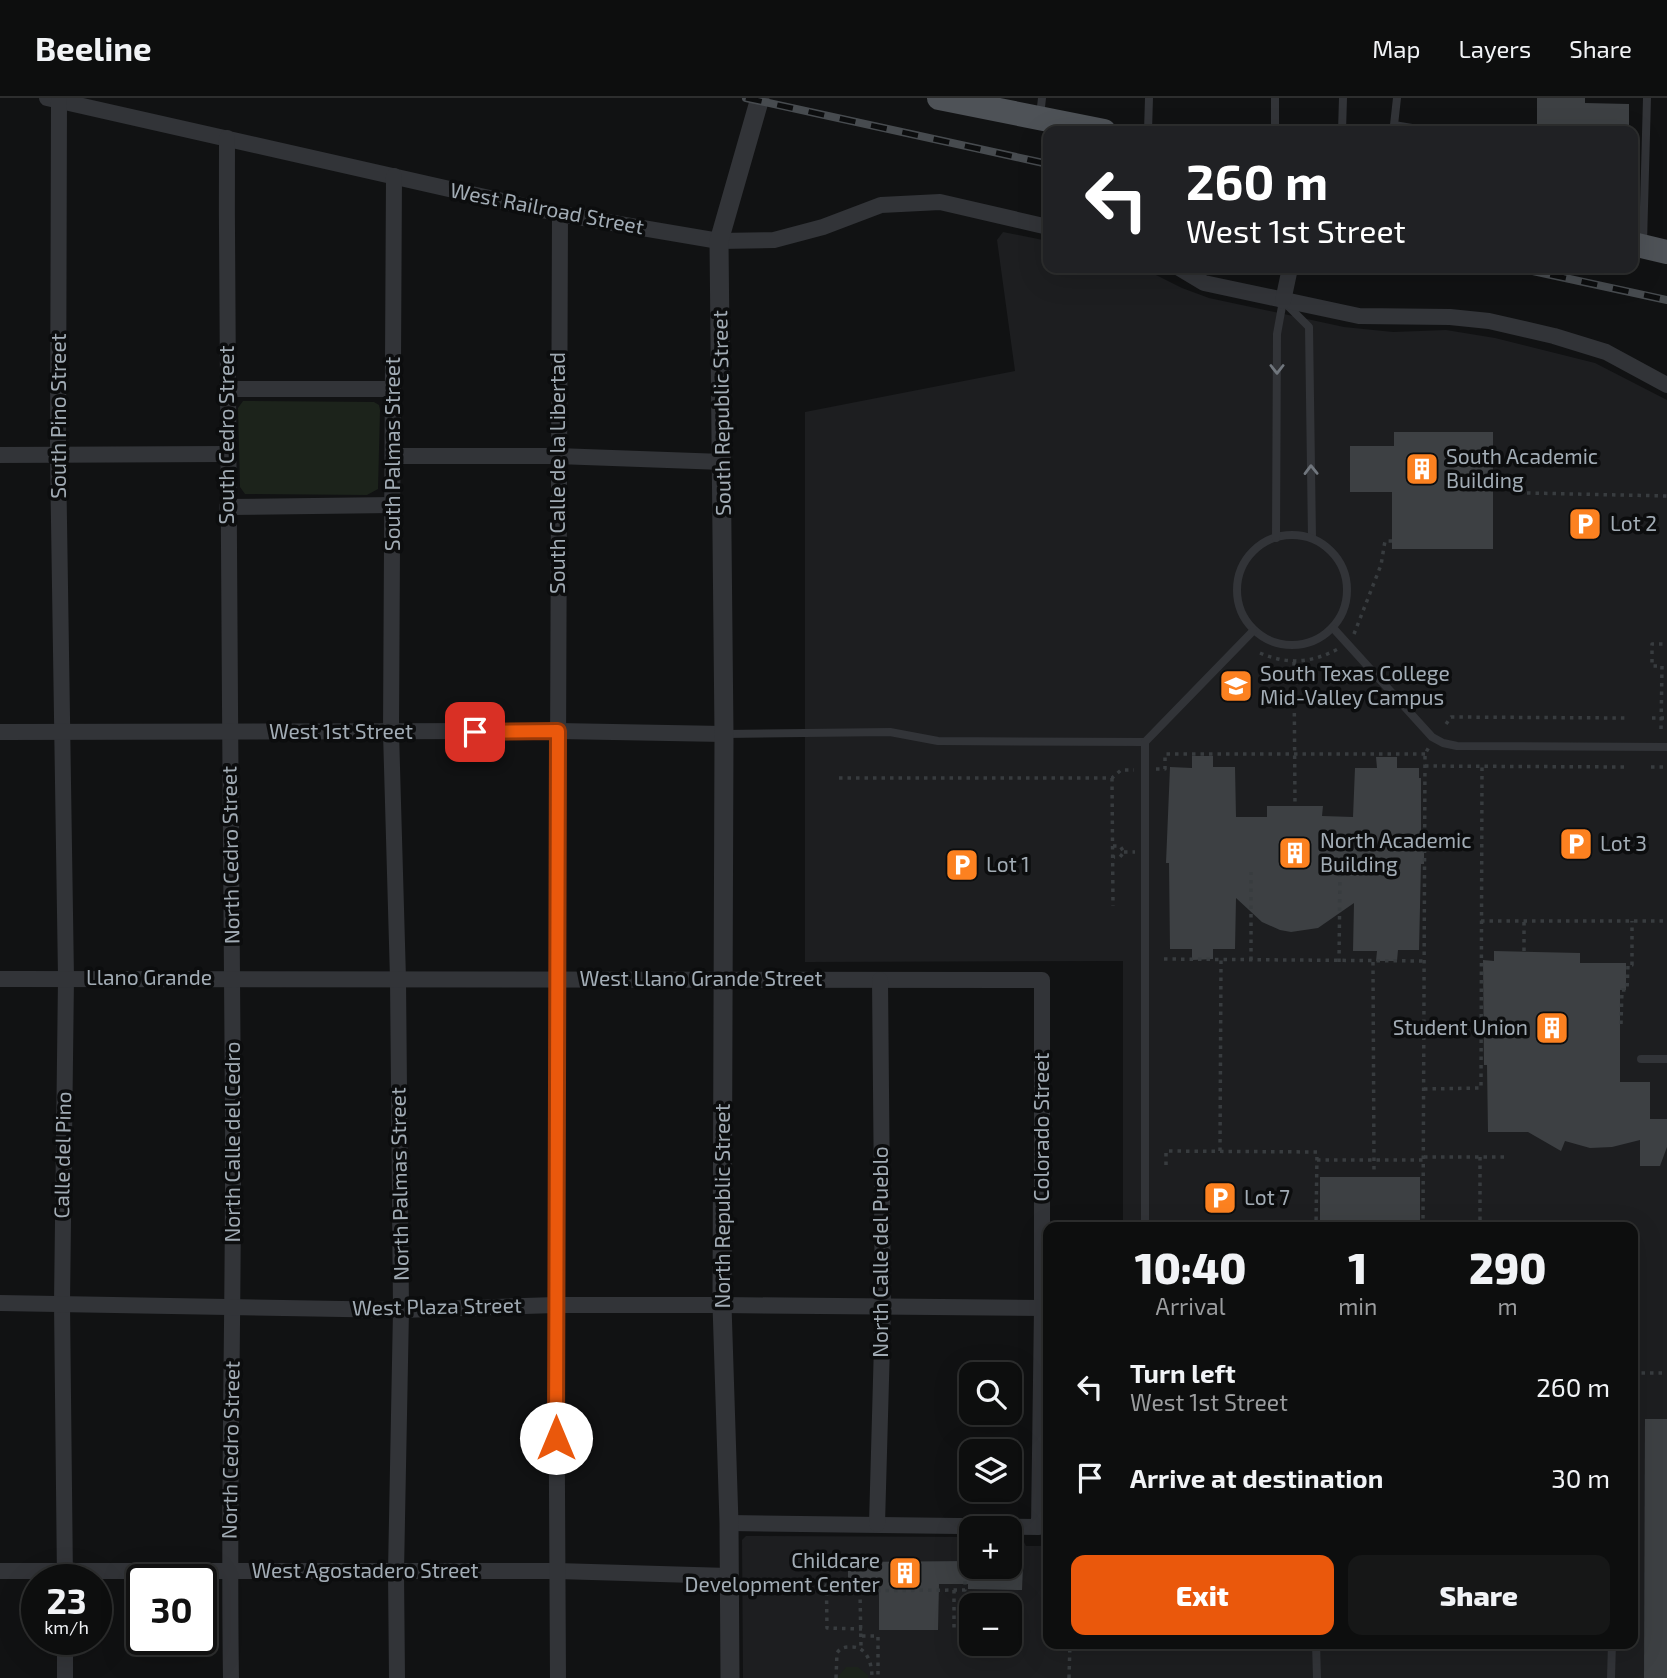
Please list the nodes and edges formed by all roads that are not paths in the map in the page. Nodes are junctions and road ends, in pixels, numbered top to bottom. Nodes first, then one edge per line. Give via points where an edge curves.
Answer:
1 (760, 98) edge
2 (939, 98) edge
3 (1149, 98) edge
4 (1275, 98) edge
5 (1343, 98) edge
6 (1397, 98) edge
7 (1647, 98) edge
8 (53, 99) edge
9 (1041, 108) edge
10 (1090, 126) edge
11 (1148, 126) edge
12 (1275, 126) edge
13 (1342, 126) edge
14 (1393, 126) edge
15 (227, 138) junction
16 (394, 176) junction
17 (560, 214) junction
18 (1043, 226) edge
19 (719, 241) junction
20 (1648, 247) edge
21 (1187, 273) edge
22 (1289, 273) edge
23 (1283, 301) junction
24 (1667, 385) edge
25 (226, 389) junction
26 (393, 389) junction
27 (226, 454) junction
28 (0, 455) edge
29 (58, 456) junction
30 (393, 456) junction
31 (557, 456) junction
32 (723, 462) junction
33 (393, 505) junction
34 (227, 507) junction
35 (1276, 538) junction
36 (1312, 538) junction
37 (1334, 629) junction
38 (1253, 631) junction
39 (61, 731) junction
40 (558, 731) junction
41 (0, 732) edge
42 (391, 732) junction
43 (229, 733) junction
44 (724, 734) junction
45 (1145, 742) junction
46 (1667, 747) edge
47 (65, 978) junction
48 (233, 978) junction
49 (0, 979) edge
50 (398, 979) junction
51 (558, 979) junction
52 (724, 979) junction
53 (880, 980) junction
54 (1042, 980) joint
55 (1641, 1059) dead end
56 (1667, 1059) edge
57 (1145, 1222) edge
58 (0, 1303) edge
59 (62, 1303) junction
60 (722, 1305) junction
61 (556, 1306) junction
62 (234, 1307) junction
63 (883, 1308) junction
64 (1042, 1308) junction
65 (401, 1310) junction
66 (729, 1523) junction
67 (877, 1524) junction
68 (65, 1564) edge
69 (0, 1571) edge
70 (229, 1571) junction
71 (557, 1571) junction
72 (396, 1572) junction
73 (21, 1573) edge
74 (112, 1575) edge
75 (729, 1576) junction
76 (1317, 1649) edge
77 (1612, 1649) edge
78 (65, 1655) edge
79 (65, 1678) edge
80 (230, 1678) edge
81 (397, 1678) edge
82 (558, 1678) edge
83 (730, 1678) edge
84 (1317, 1678) edge
85 (1611, 1678) edge

1 - 19 street, South Republic Street
2 - 9 main road
3 - 11 lane
4 - 12 lane
5 - 13 lane
6 - 14 lane
7 - 20 lane
8 - 15 street, West Railroad Street
8 - 29 street, South Pino Street
9 - 10 main road
15 - 16 street, West Railroad Street
15 - 25 street, South Cedro Street
16 - 17 street, West Railroad Street
16 - 26 street, South Palmas Street
17 - 19 street, West Railroad Street
17 - 31 street, South Calle de la Libertad
18 - 19 street, West Railroad Street via 940,201 881,205 774,240
19 - 32 street, South Republic Street
21 - 23 street via 1204,283
22 - 23 street
23 - 24 street via 1376,317 1489,321 1606,352
23 -> 35 lane via 1277,334
36 -> 23 lane via 1309,327
25 - 26 street
25 - 27 street, South Cedro Street
26 - 30 street, South Palmas Street
27 - 29 street
27 - 34 street, South Cedro Street
28 - 29 street
29 - 39 street, South Pino Street
30 - 31 street
30 - 33 street, South Palmas Street
31 - 32 street
31 - 40 street, South Calle de la Libertad
32 - 44 street, South Republic Street
33 - 34 street
33 - 42 street, South Palmas Street
34 - 43 street, South Cedro Street
35 - 36 lane
35 - 38 lane via 1257,547 1238,575 1240,611
36 - 37 lane via 1339,559 1347,577 1348,598
37 - 38 lane via 1299,646 1279,645
37 - 46 lane via 1443,743
38 - 45 lane
39 - 41 street, West 1st Street
39 - 43 street, West 1st Street
39 - 47 street, Calle del Pino
40 - 42 street, West 1st Street
40 - 44 street, West 1st Street
40 - 51 street, South Calle de la Libertad
42 - 43 street, West 1st Street
42 - 50 street, North Palmas Street
43 - 48 street, North Cedro Street
44 - 45 lane via 890,733 937,741
44 - 52 street, North Republic Street
45 - 57 lane
47 - 48 street, Llano Grande
47 - 49 street
47 - 59 street, Calle del Pino
48 - 50 street, West Llano Grande Street
48 - 62 street, North Calle del Cedro
50 - 51 street, West Llano Grande Street
50 - 65 street, North Palmas Street
51 - 52 street, West Llano Grande Street
51 - 61 street, South Calle de la Libertad
52 - 53 street, West Llano Grande Street
52 - 60 street, North Republic Street
53 - 54 street, West Llano Grande Street
53 - 63 street, North Calle del Pueblo
54 - 64 street, Colorado Street
55 - 56 lane
58 - 59 street, West Plaza Street
59 - 62 street, West Plaza Street
59 - 68 street, Calle del Pino
60 - 61 street, West Plaza Street
60 - 63 street, West Plaza Street
60 - 66 street, North Republic Street
61 - 65 street, West Plaza Street
61 - 71 street, South Calle de la Libertad
62 - 65 street, West Plaza Street
62 - 70 street, North Cedro Street
63 - 64 street, West Plaza Street
63 - 67 street, North Calle del Pueblo
64 - 67 street, Colorado Street via 1039,1527
65 - 72 street, North Palmas Street
66 - 67 street
66 - 75 street, North Republic Street
69 - 73 street, West Agostadero Street
70 - 72 street, West Agostadero Street
70 - 74 street, West Agostadero Street
70 - 80 street, North Cedro Street
71 - 72 street, West Agostadero Street
71 - 75 street, West Agostadero Street
71 - 82 street, South Calle de la Libertad
72 - 81 street, North Palmas Street
75 - 83 street, North Republic Street
76 - 84 lane
77 - 85 lane
78 - 79 street

